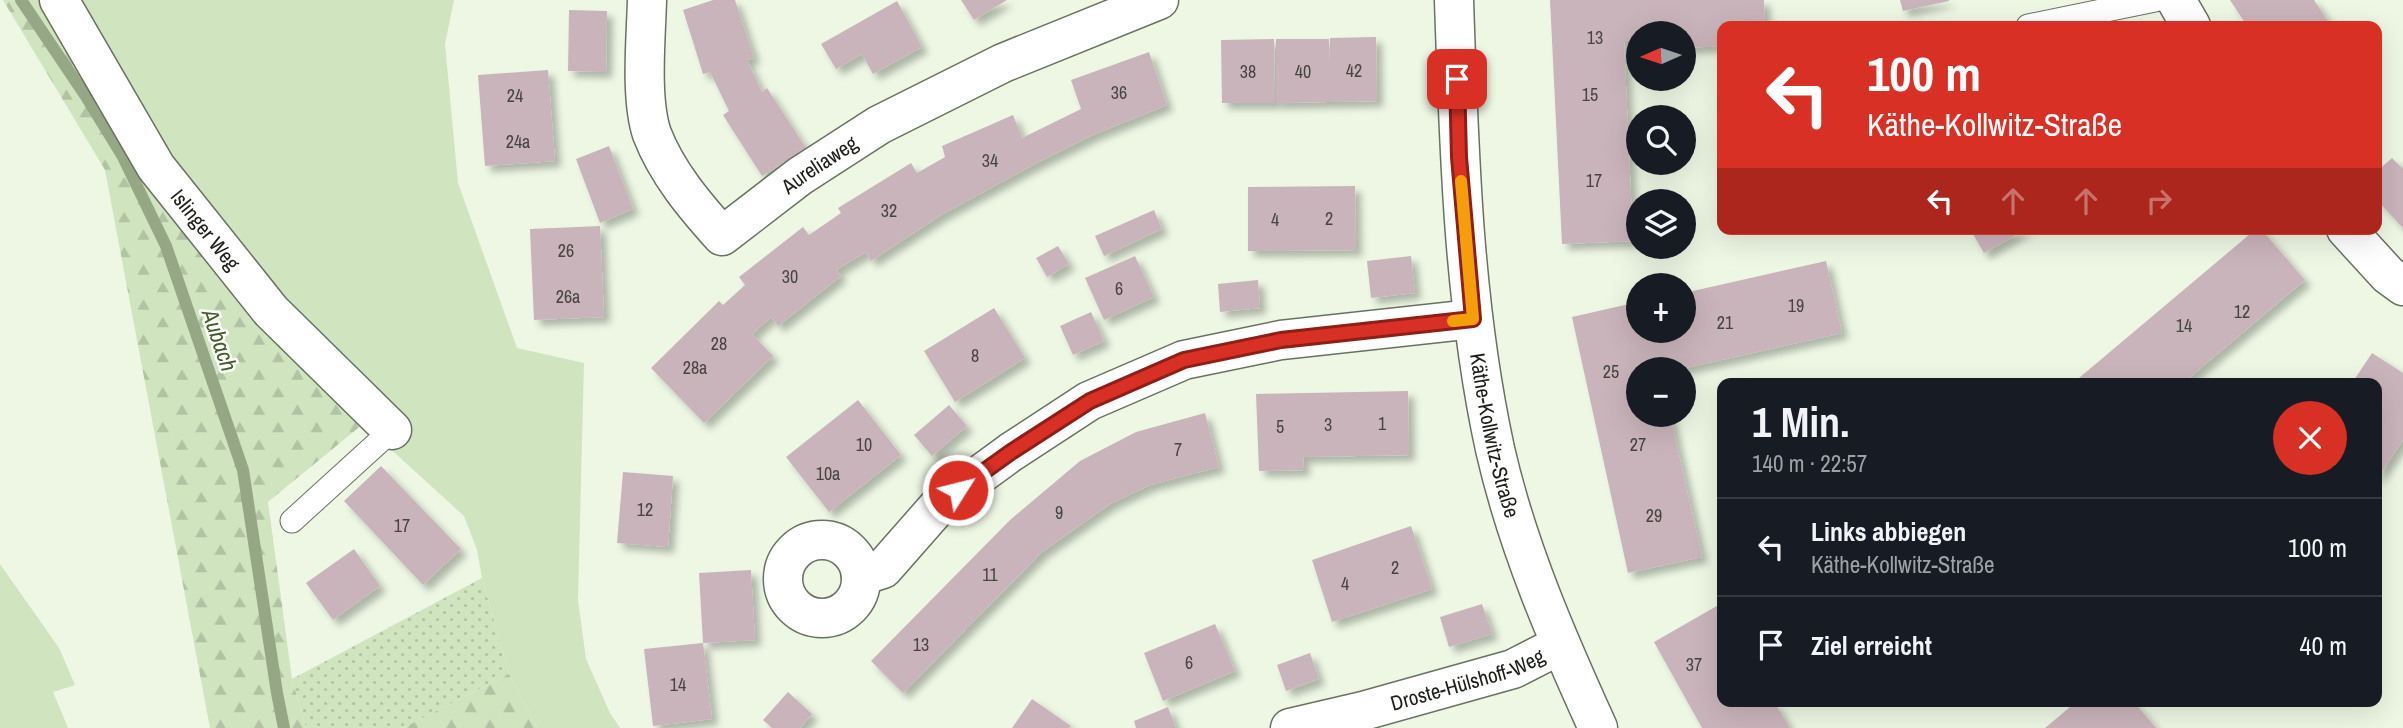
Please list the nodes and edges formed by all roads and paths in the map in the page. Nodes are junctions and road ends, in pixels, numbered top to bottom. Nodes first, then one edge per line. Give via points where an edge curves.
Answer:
1 (60, 0) edge
2 (647, 0) edge
3 (1159, 0) edge
4 (1454, 0) edge
5 (2155, 0) edge
6 (2176, 0) edge
7 (2052, 21) edge
8 (2188, 21) edge
9 (2351, 235) edge
10 (2403, 286) edge
11 (1473, 319) junction
12 (392, 430) joint
13 (292, 521) dead end
14 (861, 576) dead end
15 (1560, 645) junction
16 (1290, 728) edge
17 (1598, 728) edge

1 - 12 street, Islinger Weg via 156,167 271,310
2 - 3 street, Aureliaweg via 646,102 652,134 684,194 722,236 800,176 879,125 1003,63
4 - 11 street, Käthe-Kollwitz-Straße via 1459,157
5 - 7 lane
6 - 8 street
9 - 10 street
11 - 14 street via 1281,340 1184,360 1090,401 1011,452 941,503 883,569
11 - 15 street, Käthe-Kollwitz-Straße via 1495,450 1522,545
12 - 13 lane
15 - 16 street, Droste-Hülshoff-Weg via 1513,669
15 - 17 street, Käthe-Kollwitz-Straße

